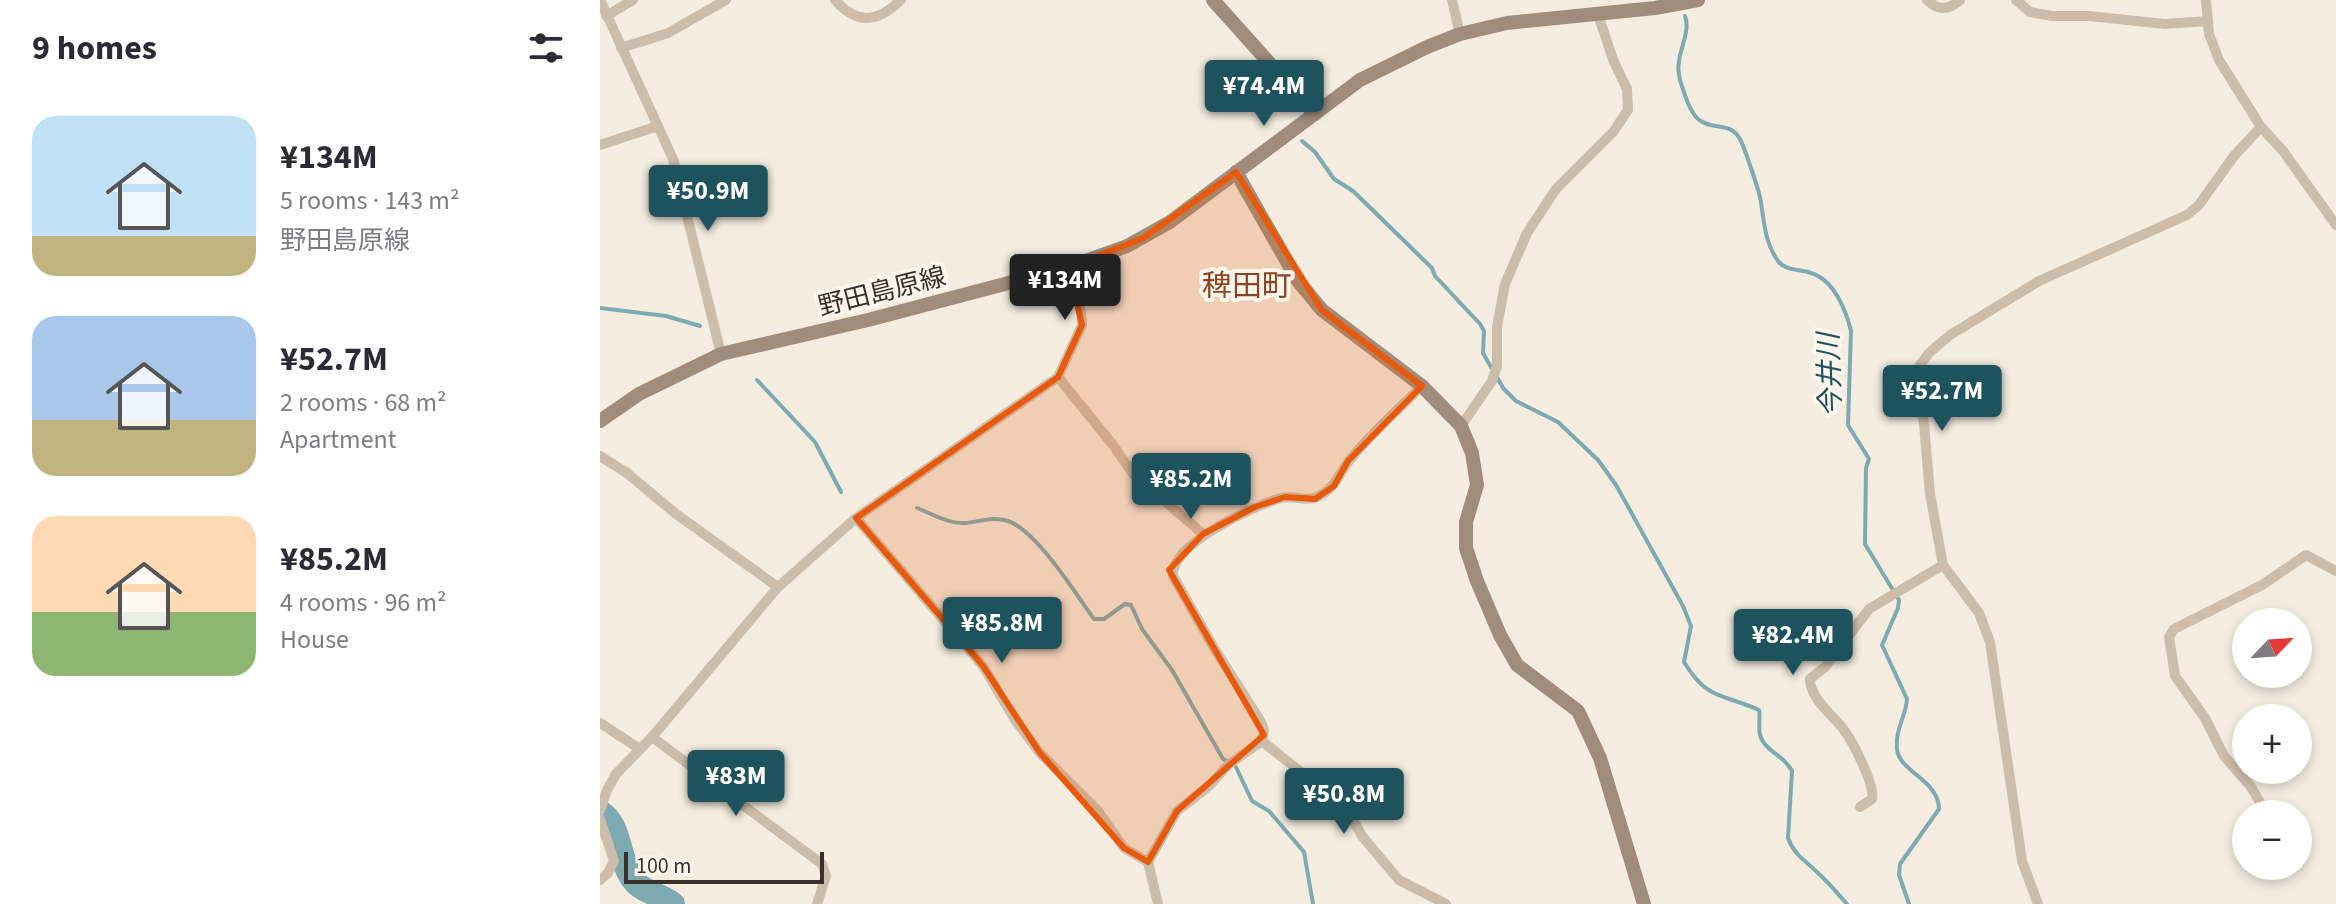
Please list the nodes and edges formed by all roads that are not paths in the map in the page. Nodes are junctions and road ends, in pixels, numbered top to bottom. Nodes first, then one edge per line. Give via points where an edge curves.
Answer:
1 (600, 0) edge
2 (633, 0) edge
3 (726, 0) edge
4 (835, 0) edge
5 (901, 0) edge
6 (1213, 0) edge
7 (1452, 0) edge
8 (1698, 0) edge
9 (1927, 0) edge
10 (1960, 0) edge
11 (2016, 0) edge
12 (2206, 0) edge
13 (1597, 12) junction
14 (606, 16) junction
15 (2208, 21) junction
16 (1460, 34) junction
17 (621, 48) junction
18 (1315, 114) junction
19 (658, 126) junction
20 (2261, 127) junction
21 (600, 145) edge
22 (1236, 172) junction
23 (2336, 225) edge
24 (1069, 267) junction
25 (721, 354) junction
26 (1058, 377) junction
27 (1422, 386) junction
28 (600, 421) edge
29 (1461, 426) junction
30 (600, 456) edge
31 (856, 518) junction
32 (1203, 534) junction
33 (1943, 565) junction
34 (2336, 571) edge
35 (778, 587) junction
36 (600, 723) edge
37 (652, 737) junction
38 (1262, 741) junction
39 (640, 749) junction
40 (2259, 800) edge
41 (1860, 807) dead end
42 (601, 808) edge
43 (600, 819) edge
44 (1148, 862) junction
45 (600, 880) edge
46 (817, 904) edge
47 (1158, 904) edge
48 (1446, 904) edge
49 (1644, 904) edge
50 (2038, 904) edge

1 - 14 street
2 - 14 street
3 - 17 street via 668,33
4 - 5 street via 846,11 869,19 888,13
6 - 18 main road
7 - 16 street
8 - 13 main road, 野田島原線
9 - 10 street via 1943,9
11 - 15 street via 2030,12 2052,16 2165,24
12 - 15 street
13 - 16 main road, 野田島原線
13 - 29 street via 1627,89 1628,110 1556,189 1527,233 1505,284 1492,381
14 - 17 street
15 - 20 street via 2219,60
16 - 18 main road, 野田島原線 via 1392,62
17 - 19 street
18 - 22 main road, 野田島原線
19 - 21 street
19 - 25 street via 678,174
20 - 23 street
20 - 33 street via 2187,215 2025,289 1950,335 1908,381 1922,411
22 - 24 main road, 野田島原線 via 1143,238
22 - 27 main road via 1298,281 1322,310
24 - 25 main road, 野田島原線
24 - 26 street via 1082,325
25 - 28 main road, 野田島原線 via 639,394
26 - 31 street
26 - 32 street via 1133,474
27 - 29 main road
27 - 32 street via 1348,461 1334,486 1315,499 1285,497
29 - 49 main road via 1477,485 1466,522 1466,548 1477,581 1517,665 1578,711 1600,758
30 - 35 street
31 - 35 street
31 - 44 street via 983,666 1040,753 1098,811 1124,848
32 - 38 street via 1173,565 1173,576 1261,722
33 - 41 street via 1869,609 1809,682 1843,729 1873,790 1872,799
33 - 50 street via 1979,613 1990,642 2022,861
34 - 40 street via 2306,555 2262,585 2174,629 2169,637 2175,676 2224,756
35 - 37 street
36 - 39 street
37 - 39 street
37 - 46 street via 822,864 826,876
38 - 44 street via 1177,811
38 - 48 street via 1347,809 1399,880
39 - 42 street via 616,774
43 - 45 street via 614,861
44 - 47 street

